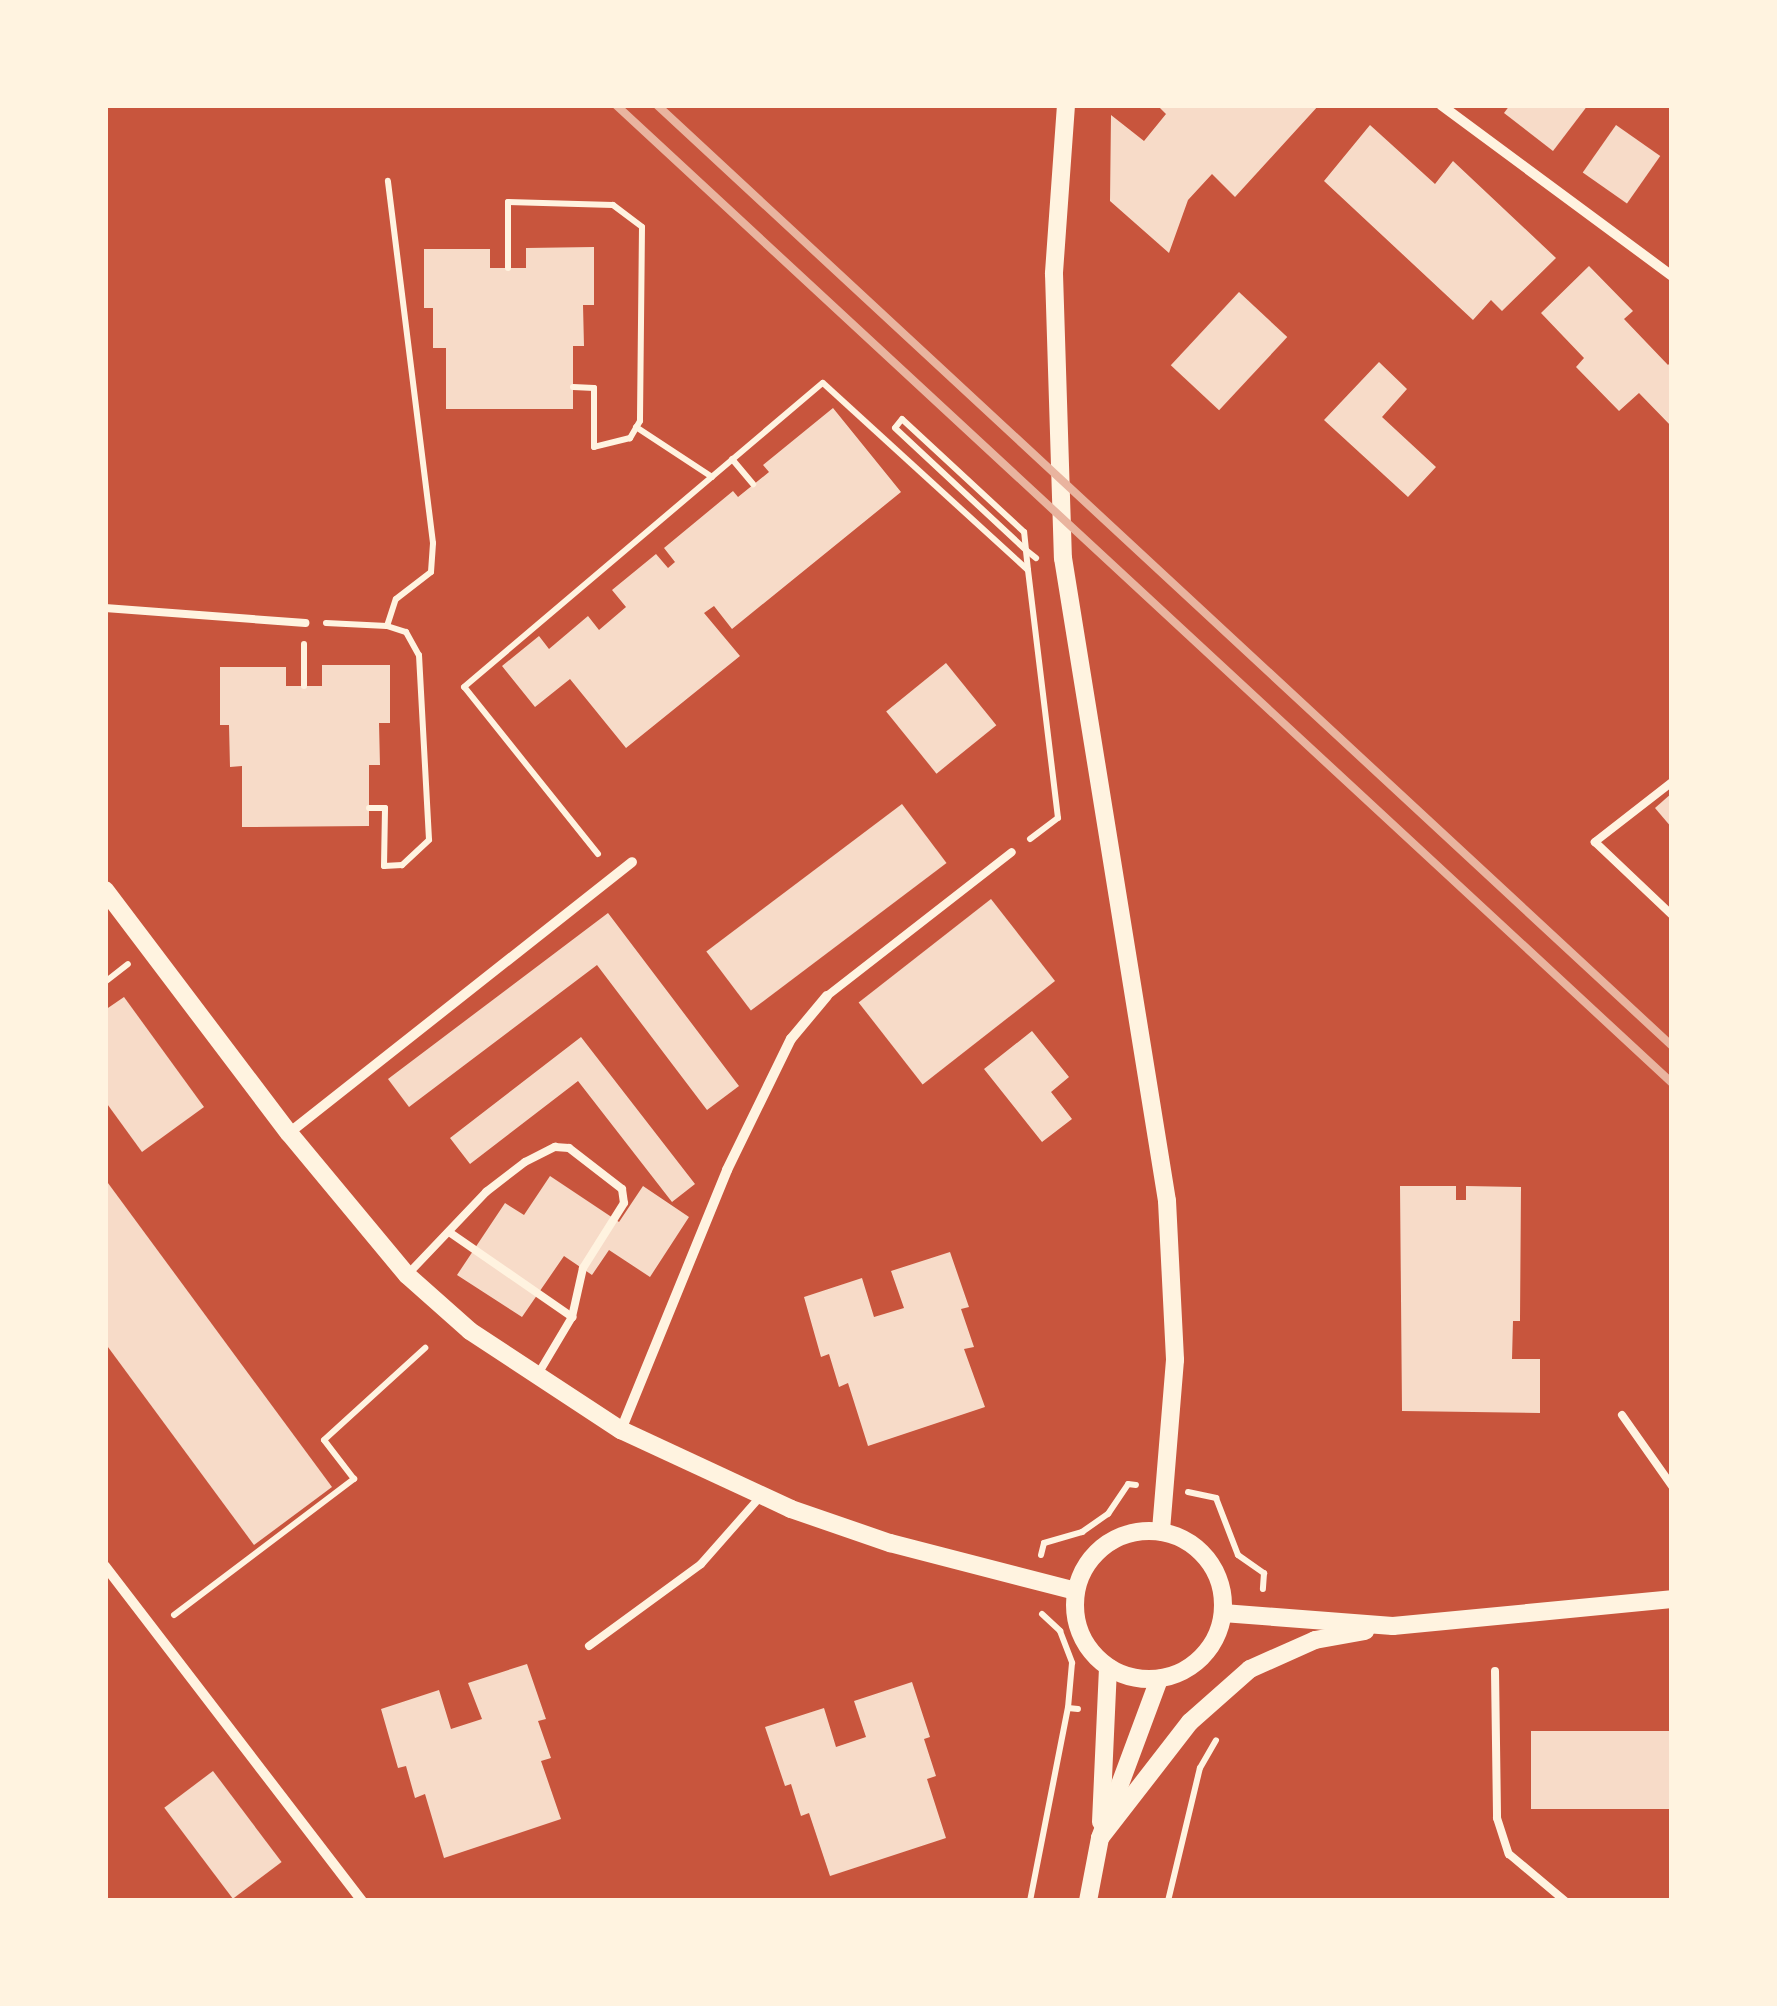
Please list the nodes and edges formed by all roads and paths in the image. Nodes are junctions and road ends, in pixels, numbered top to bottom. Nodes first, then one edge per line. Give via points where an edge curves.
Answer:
1 (1066, 105) edge
2 (1441, 105) edge
3 (388, 181) dead end
4 (508, 268) dead end
5 (1672, 276) edge
6 (573, 387) dead end
7 (636, 427) junction
8 (732, 459) junction
9 (712, 477) junction
10 (754, 484) dead end
11 (1026, 550) junction
12 (1028, 570) junction
13 (1065, 580) junction
14 (105, 608) edge
15 (304, 623) junction
16 (388, 626) junction
17 (304, 686) dead end
18 (1672, 782) edge
19 (369, 808) dead end
20 (1012, 852) joint
21 (598, 854) dead end
22 (632, 862) dead end
23 (105, 890) edge
24 (1672, 915) edge
25 (828, 996) joint
26 (289, 1133) junction
27 (450, 1232) junction
28 (407, 1276) junction
29 (572, 1317) junction
30 (425, 1348) dead end
31 (537, 1376) junction
32 (1622, 1414) dead end
33 (621, 1430) junction
34 (1672, 1486) edge
35 (1165, 1487) junction
36 (761, 1496) junction
37 (1161, 1531) junction
38 (105, 1566) edge
39 (1076, 1591) junction
40 (1672, 1599) edge
41 (1223, 1613) junction
42 (1263, 1616) junction
43 (1393, 1626) junction
44 (156, 1628) junction
45 (589, 1646) dead end
46 (1108, 1667) junction
47 (1495, 1671) dead end
48 (1159, 1679) junction
49 (1223, 1727) dead end
50 (1100, 1838) junction
51 (1040, 1857) dead end
52 (362, 1901) edge
53 (1030, 1901) edge
54 (1088, 1901) edge
55 (1168, 1901) edge
56 (1565, 1901) edge

1 - 13 street via 1054,274
2 - 5 street
3 - 16 path via 433,543 431,572 396,599
4 - 7 path via 508,202 613,205 642,227
6 - 7 path via 594,388 594,446 630,438
7 - 9 path
8 - 9 path
8 - 10 path
8 - 12 path via 823,383
9 - 21 path via 464,687
11 - 11 path via 1024,532 902,419 894,428
11 - 12 path
11 - 13 path
12 - 20 path via 1058,818
13 - 35 street via 1167,1201 1174,1360
14 - 15 lane
15 - 16 path
15 - 17 path
16 - 19 path via 406,632 419,655 429,840 402,865 384,866 385,808
18 - 24 lane via 1595,842
20 - 25 lane
22 - 26 street
23 - 26 street
25 - 33 street via 792,1039 726,1170
26 - 28 street
27 - 28 lane
27 - 29 lane
27 - 29 lane via 486,1192 555,1147 569,1148 622,1189 624,1203 583,1268
28 - 31 street
29 - 31 lane
30 - 44 path via 324,1440 354,1479
31 - 33 street
32 - 34 lane
33 - 36 street
35 - 37 street
35 - 42 path via 1216,1498 1238,1555 1264,1573
36 - 39 street via 890,1543
36 - 45 lane via 701,1564
37 - 39 street via 1106,1544 1082,1572
37 - 41 street via 1192,1544 1215,1569
38 - 44 street
39 - 46 street via 1077,1626
40 - 43 street
41 - 42 street
41 - 48 street via 1203,1657
42 - 43 street
43 - 50 street via 1315,1640 1250,1669 1190,1722
44 - 52 street
46 - 48 street
46 - 50 street
47 - 56 lane via 1496,1818 1509,1854
48 - 50 street
49 - 55 path via 1200,1768
50 - 54 street
51 - 53 path

